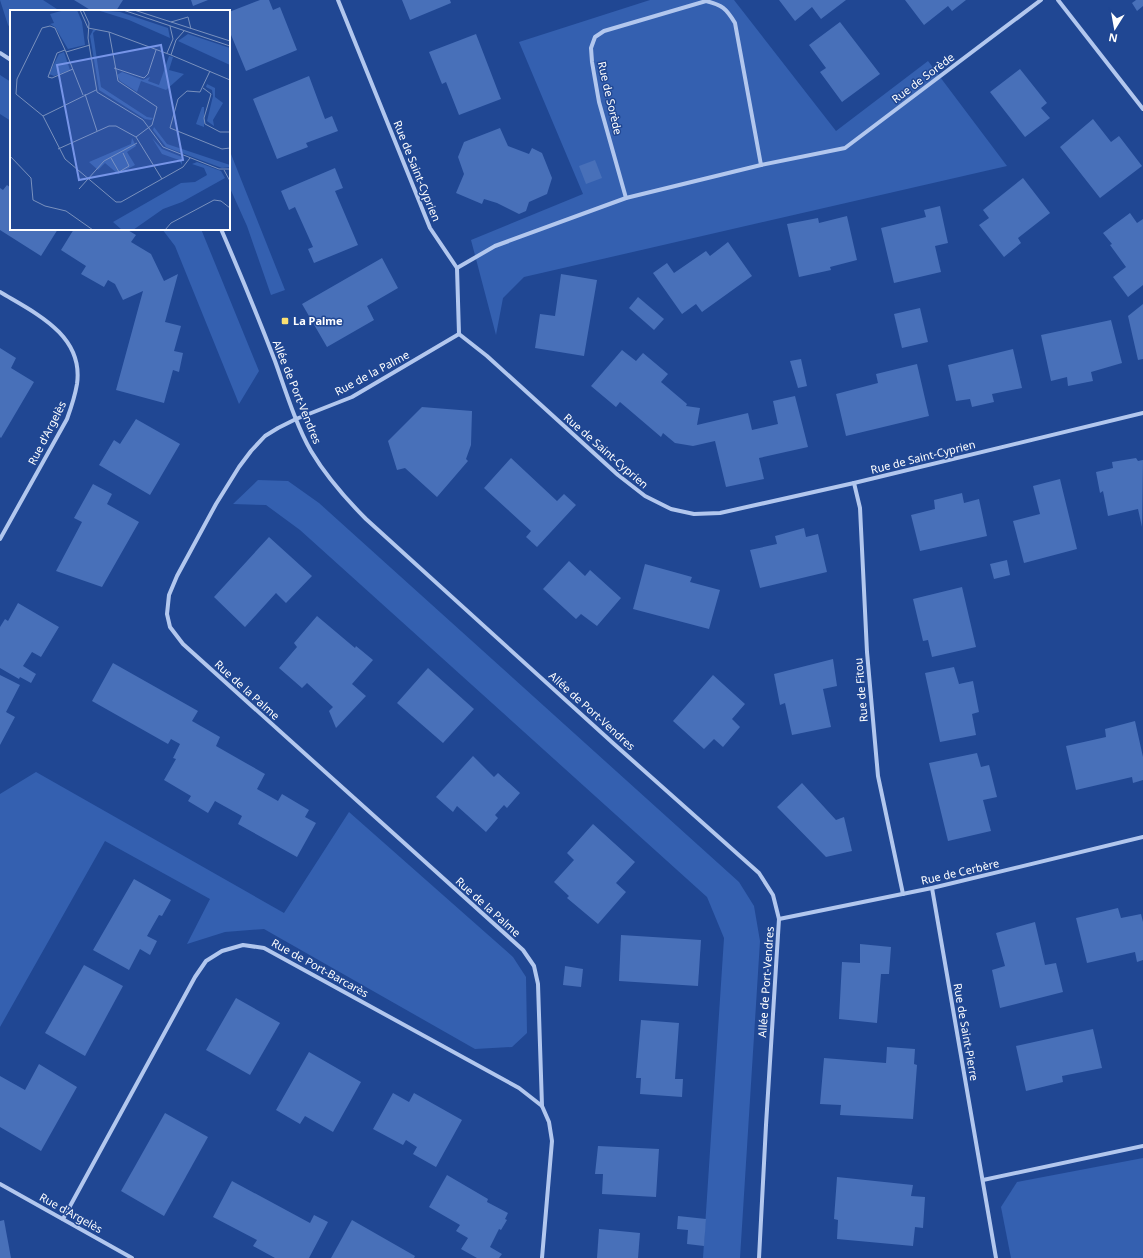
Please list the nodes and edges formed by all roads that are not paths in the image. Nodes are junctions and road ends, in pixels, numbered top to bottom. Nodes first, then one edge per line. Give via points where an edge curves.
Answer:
1 (338, 0) edge
2 (1041, 0) edge
3 (1058, 0) edge
4 (0, 53) edge
5 (10, 59) edge
6 (1143, 109) edge
7 (762, 165) junction
8 (626, 198) junction
9 (221, 230) edge
10 (457, 268) junction
11 (0, 292) edge
12 (459, 334) junction
13 (1143, 413) edge
14 (296, 419) junction
15 (854, 483) junction
16 (0, 539) edge
17 (1143, 836) edge
18 (932, 888) junction
19 (903, 894) junction
20 (780, 919) junction
21 (542, 1106) junction
22 (1143, 1146) edge
23 (983, 1180) junction
24 (0, 1184) edge
25 (63, 1219) junction
26 (132, 1258) edge
27 (542, 1258) edge
28 (758, 1258) edge
29 (996, 1258) edge

1 - 10 street, Rue de Saint-Cyprien via 430,228
2 - 7 street, Rue de Sorède via 845,148
3 - 6 street
4 - 5 street
7 - 8 street, Rue de Sorède
7 - 8 street, Rue de Sorède via 735,23 719,4 706,1 604,31 596,37 591,48 599,102
8 - 10 street, Rue de Sorède via 495,246
9 - 14 street, Allée de Port-Vendres via 264,332
10 - 12 street
11 - 16 street, Rue d'Argelès via 47,320 62,334 71,348 76,364 77,383 67,419
12 - 14 street, Rue de la Palme via 352,397
12 - 15 street, Rue de Saint-Cyprien via 487,356 618,475 645,496 671,509 694,514 720,513
13 - 15 street, Rue de Saint-Cyprien
14 - 20 street, Allée de Port-Vendres via 310,450 343,496 759,873 773,895
14 - 21 street, Rue de la Palme via 265,436 239,467 216,504 169,595 167,614 170,627 182,644 523,950 534,966 538,984
15 - 19 street, Rue de Fitou via 860,508 866,652 878,776
17 - 18 street, Rue de Cerbère
18 - 19 street, Rue de Cerbère
18 - 23 street, Rue de Saint-Pierre
19 - 20 street, Rue de Cerbère
20 - 28 street, Allée de Port-Vendres
21 - 25 street, Rue de Port-Barcarès via 519,1088 264,948 243,945 222,951 206,961 195,977
21 - 27 street via 549,1122 552,1141
22 - 23 street
23 - 29 street, Rue de Saint-Pierre
24 - 25 street, Rue d'Argelès
25 - 26 street, Rue d'Argelès

